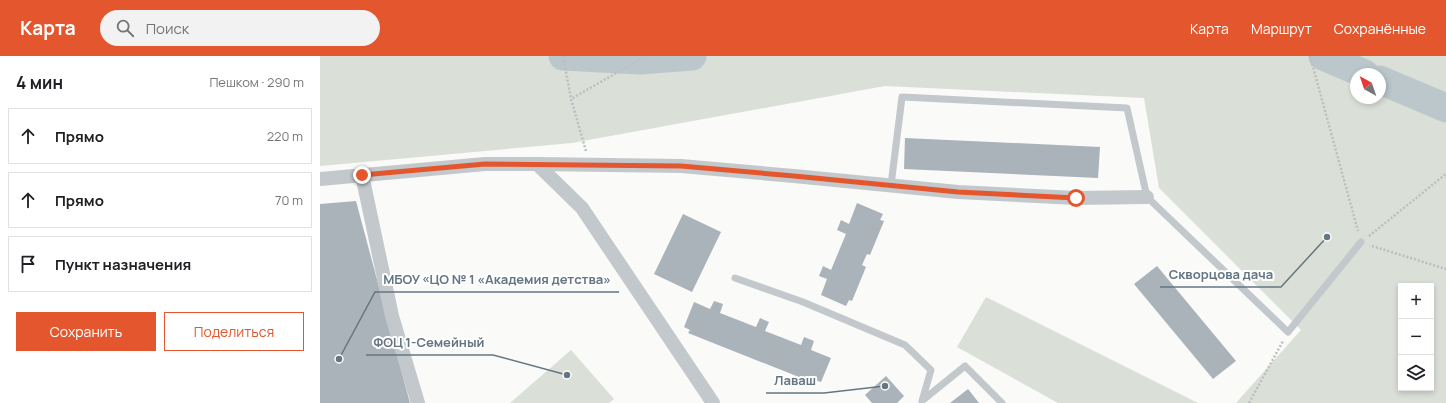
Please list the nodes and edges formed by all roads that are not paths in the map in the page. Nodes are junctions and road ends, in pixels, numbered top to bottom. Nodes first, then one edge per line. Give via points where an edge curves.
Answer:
1 (537, 164) junction
2 (362, 175) junction
3 (320, 179) edge
4 (890, 185) junction
5 (1147, 197) junction
6 (1361, 242) road end
7 (735, 278) dead end
8 (921, 402) edge
9 (418, 403) edge
10 (713, 403) edge
11 (1002, 403) edge

1 - 2 street via 485,164
1 - 4 street via 681,166
1 - 10 street via 582,208
2 - 3 street
2 - 9 street via 392,316
4 - 5 street via 958,192 1076,198
4 - 5 lane via 902,97 1127,108
5 - 6 lane via 1288,332
7 - 8 lane via 803,302 905,345 931,370
8 - 11 lane via 965,366

